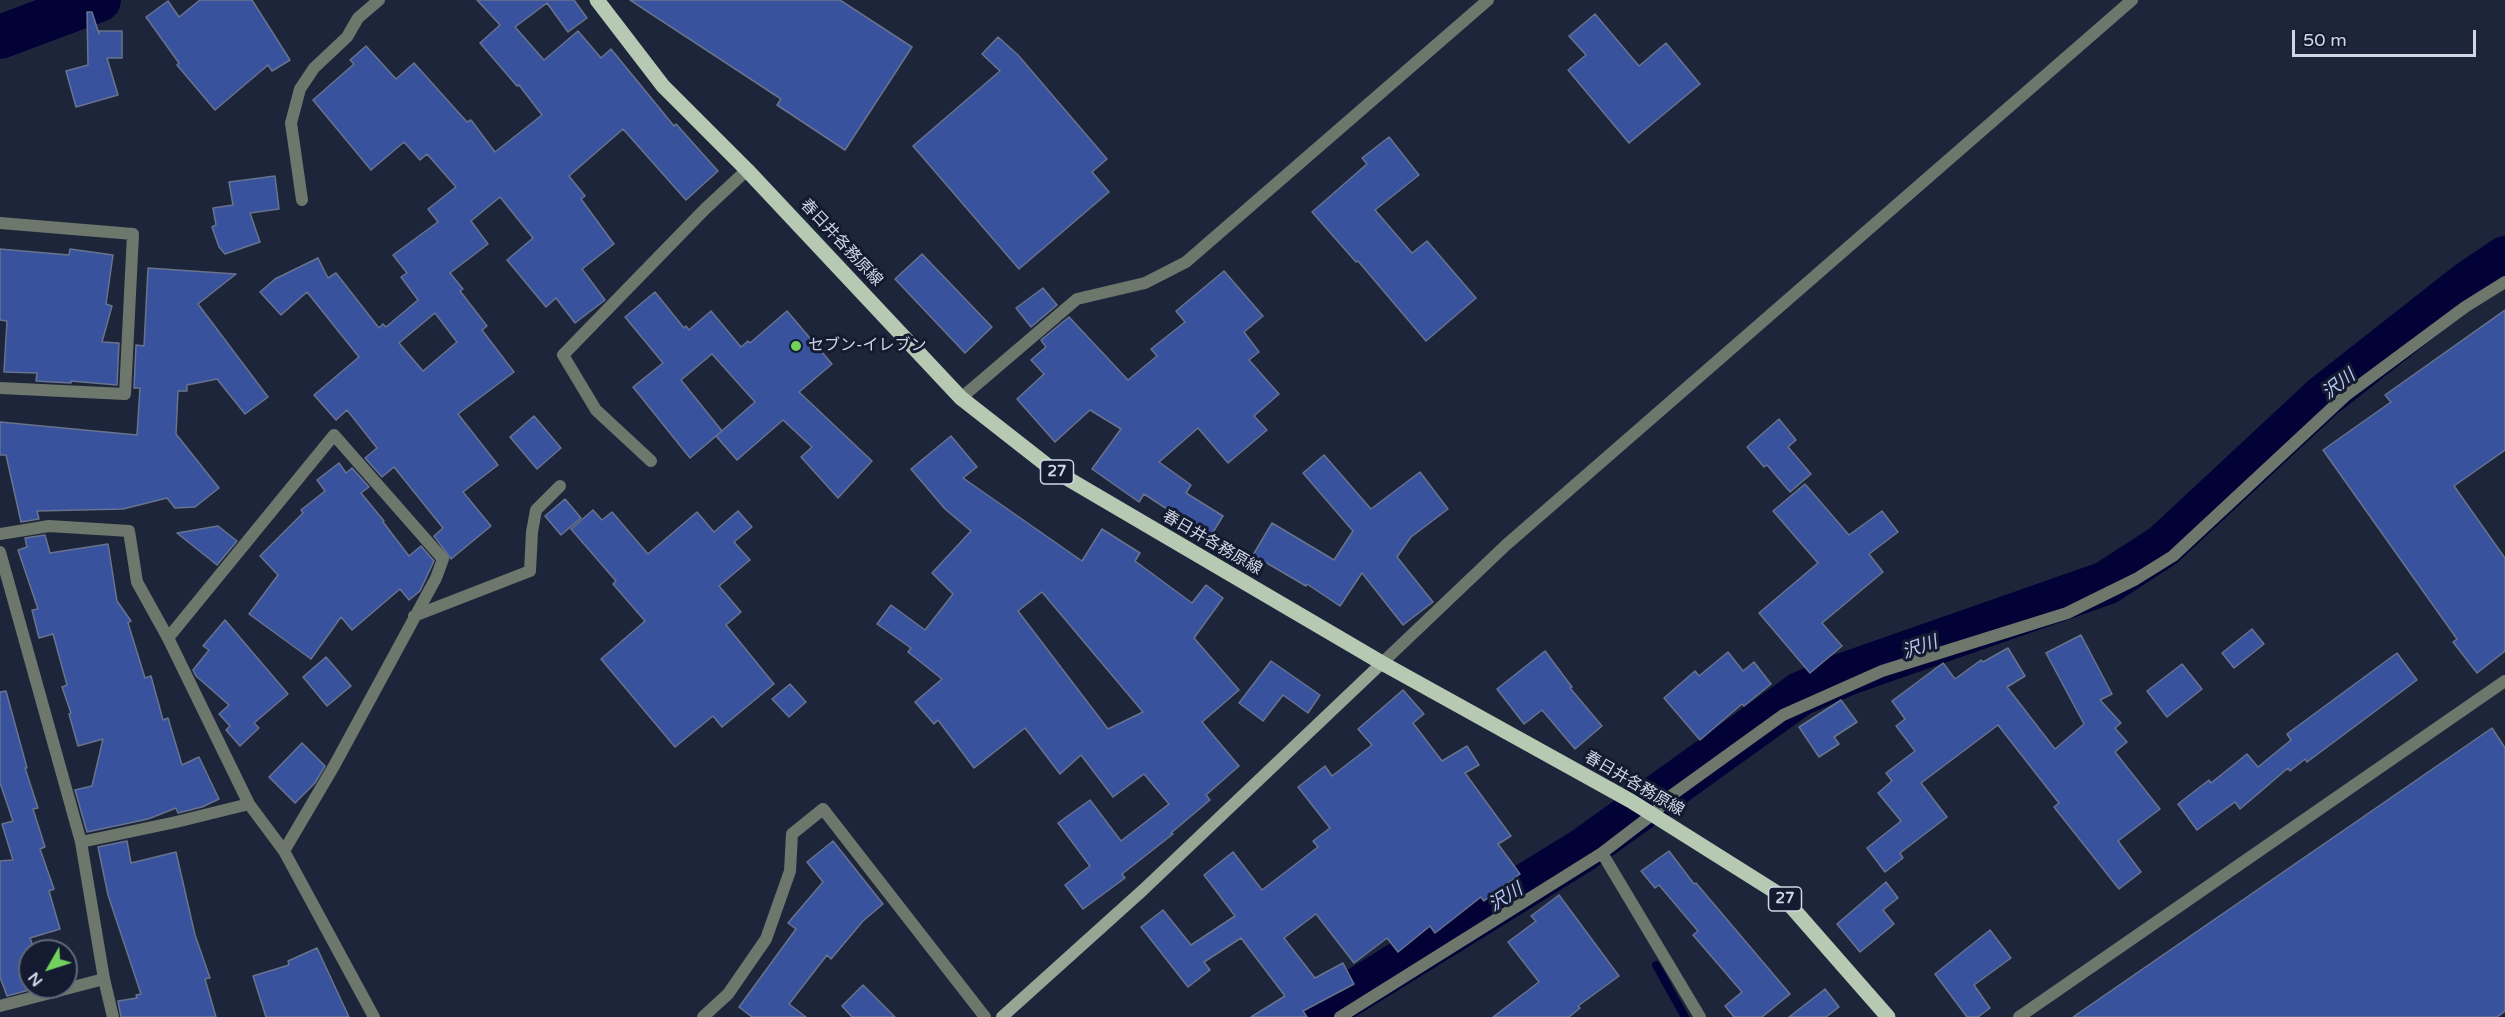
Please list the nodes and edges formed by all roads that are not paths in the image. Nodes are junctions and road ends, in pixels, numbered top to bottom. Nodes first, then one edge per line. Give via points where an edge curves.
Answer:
1 (379, 0) edge
2 (597, 0) edge
3 (1488, 0) edge
4 (2132, 0) edge
5 (747, 170) junction
6 (302, 200) dead end
7 (0, 223) edge
8 (2505, 282) edge
9 (0, 388) edge
10 (961, 398) junction
11 (651, 461) dead end
12 (560, 486) dead end
13 (0, 534) edge
14 (0, 552) edge
15 (414, 616) junction
16 (168, 638) junction
17 (1382, 663) junction
18 (2505, 681) edge
19 (249, 804) junction
20 (1653, 814) junction
21 (81, 842) junction
22 (284, 851) junction
23 (1602, 853) junction
24 (104, 979) junction
25 (0, 1006) edge
26 (113, 1017) edge
27 (374, 1017) edge
28 (703, 1017) edge
29 (985, 1017) edge
30 (1002, 1017) edge
31 (1340, 1017) edge
32 (1700, 1017) edge
33 (1888, 1017) edge
34 (2019, 1017) edge

1 - 6 street via 358,18 347,37 314,68 300,88 291,123
2 - 5 main road, 春日井各務原線 / 27 via 663,86
3 - 10 street via 1186,262 1145,284 1077,299
4 - 17 street via 1506,545
5 - 10 main road, 春日井各務原線 / 27
5 - 11 street via 563,355 596,410
7 - 9 street via 133,234 125,394
8 - 20 street via 2345,396 2173,556 2067,613 1882,671 1783,715 1672,795
10 - 17 main road, 春日井各務原線 / 27 via 1053,470
12 - 15 street via 536,510 530,571
13 - 16 street via 49,526 129,531 137,582
14 - 21 street
15 - 16 street via 443,559 334,435
15 - 22 street
16 - 19 street
17 - 20 main road, 春日井各務原線 / 27
17 - 30 street via 1143,890
18 - 34 street
19 - 21 street
19 - 22 street
20 - 23 street
20 - 33 main road, 春日井各務原線 / 27 via 1782,896
21 - 24 street
22 - 27 street
23 - 31 street
23 - 32 street
24 - 25 street
24 - 26 street
28 - 29 street via 728,994 766,939 790,871 792,834 823,809

